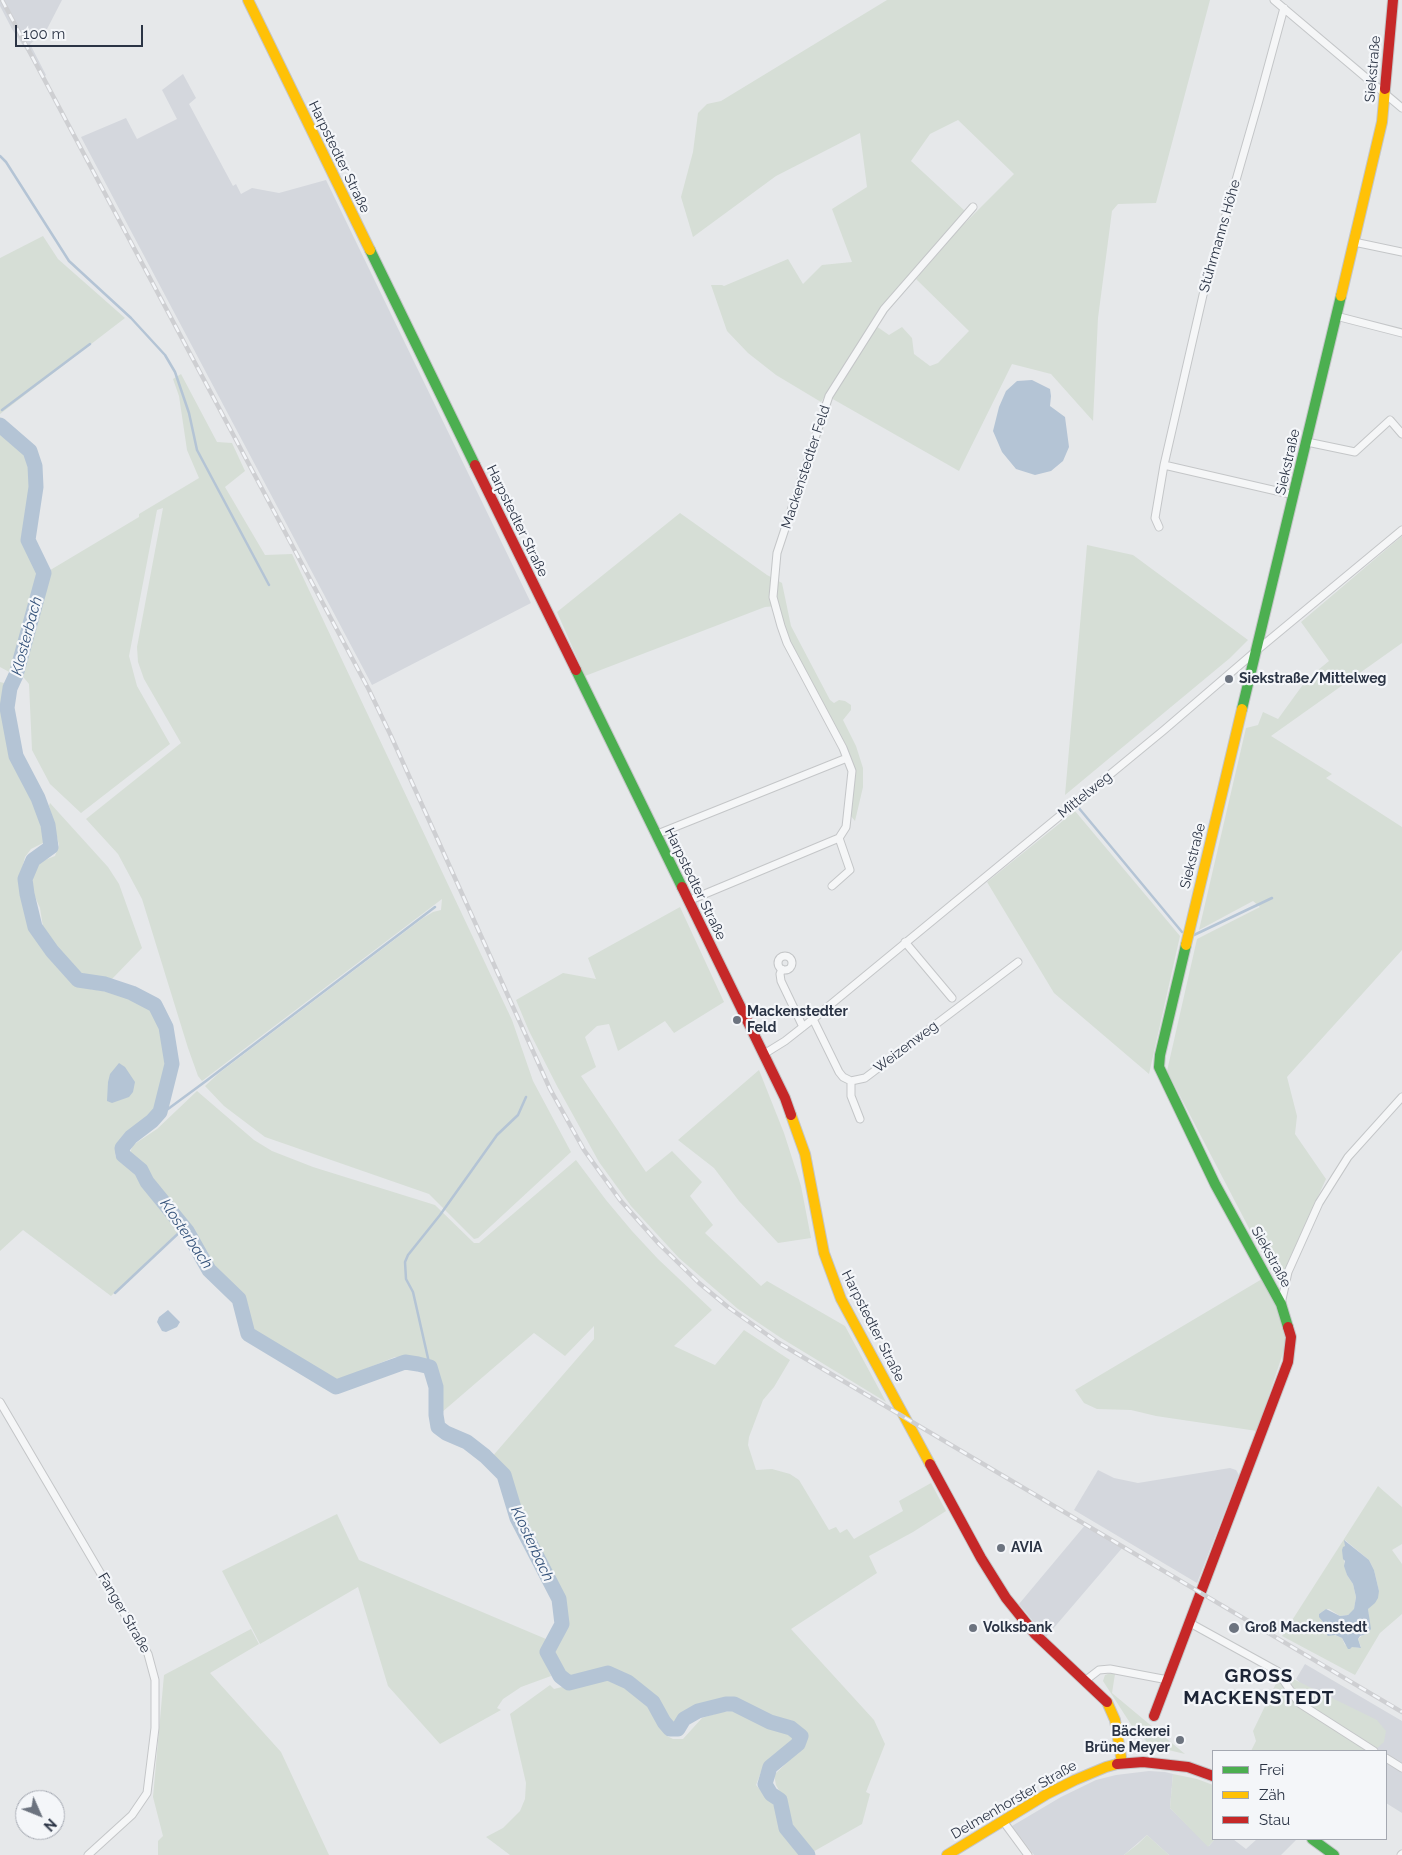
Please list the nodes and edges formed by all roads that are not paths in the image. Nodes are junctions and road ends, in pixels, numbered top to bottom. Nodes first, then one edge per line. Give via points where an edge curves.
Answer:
1 (248, 0) edge
2 (1274, 0) edge
3 (1393, 0) edge
4 (1284, 8) junction
5 (1385, 94) junction
6 (1402, 108) edge
7 (973, 207) dead end
8 (1354, 242) junction
9 (1402, 252) edge
10 (1336, 316) junction
11 (1402, 333) edge
12 (1402, 434) edge
13 (1307, 442) junction
14 (1164, 465) junction
15 (1294, 496) junction
16 (1159, 527) dead end
17 (1402, 530) edge
18 (1256, 651) junction
19 (847, 758) junction
20 (655, 835) junction
21 (839, 838) junction
22 (832, 886) dead end
23 (688, 901) junction
24 (905, 942) junction
25 (1018, 962) dead end
26 (782, 969) dead end
27 (952, 998) dead end
28 (813, 1019) junction
29 (803, 1027) junction
30 (764, 1054) junction
31 (851, 1082) junction
32 (1402, 1097) edge
33 (860, 1118) dead end
34 (1281, 1304) junction
35 (0, 1402) edge
36 (1190, 1623) junction
37 (1086, 1680) junction
38 (1168, 1680) junction
39 (1154, 1716) dead end
40 (1372, 1750) edge
41 (1387, 1759) edge
42 (1122, 1763) junction
43 (1402, 1768) edge
44 (1212, 1776) edge
45 (1004, 1821) junction
46 (1313, 1840) edge
47 (88, 1855) edge
48 (947, 1855) edge
49 (1028, 1855) edge
50 (1334, 1855) edge

1 - 20 street, Harpstedter Straße
2 - 4 street
3 - 5 street, Siekstraße
4 - 5 street
4 - 14 street, Stührmanns Höhe via 1203,295
5 - 6 street
5 - 8 street, Siekstraße via 1382,122
7 - 19 street, Mackenstedter Feld via 884,309 829,396 777,553 773,597 782,626
8 - 9 street
8 - 10 street, Siekstraße
10 - 11 street
10 - 13 street, Siekstraße
12 - 13 street via 1390,420 1355,452
13 - 15 street, Siekstraße
14 - 15 street
14 - 16 street, Stührmanns Höhe via 1155,518
15 - 18 street, Siekstraße
17 - 18 street, Mittelweg
18 - 24 street, Mittelweg
18 - 34 street, Siekstraße via 1184,946 1159,1067 1215,1184
19 - 20 street
19 - 21 street, Mackenstedter Feld via 852,771 850,804 846,827
20 - 23 street, Harpstedter Straße
21 - 22 street via 850,870
21 - 23 street
23 - 30 street, Harpstedter Straße
24 - 27 street
24 - 28 street, Mittelweg
25 - 31 street, Weizenweg via 865,1078
26 - 29 street via 781,981
28 - 29 street, Mittelweg
28 - 31 street via 839,1072
29 - 30 street, Mittelweg
30 - 37 street, Harpstedter Straße via 803,1147 824,1253 841,1299 993,1578 1035,1634
31 - 33 street via 851,1096
32 - 34 street via 1348,1157 1319,1203 1288,1272
34 - 36 street, Siekstraße via 1292,1337 1288,1362
35 - 47 street, Fanger Straße via 148,1654 156,1680 155,1728 147,1793 132,1814
36 - 38 street, Siekstraße
36 - 40 street via 1277,1671 1299,1703
37 - 38 street via 1099,1670 1110,1669
37 - 42 street, Harpstedter Straße via 1112,1713
38 - 39 street, Siekstraße
41 - 43 street
42 - 44 street, Delmenhorster Straße via 1171,1764
42 - 45 street, Delmenhorster Straße via 1075,1780
45 - 48 street, Delmenhorster Straße
45 - 49 street
46 - 50 street

